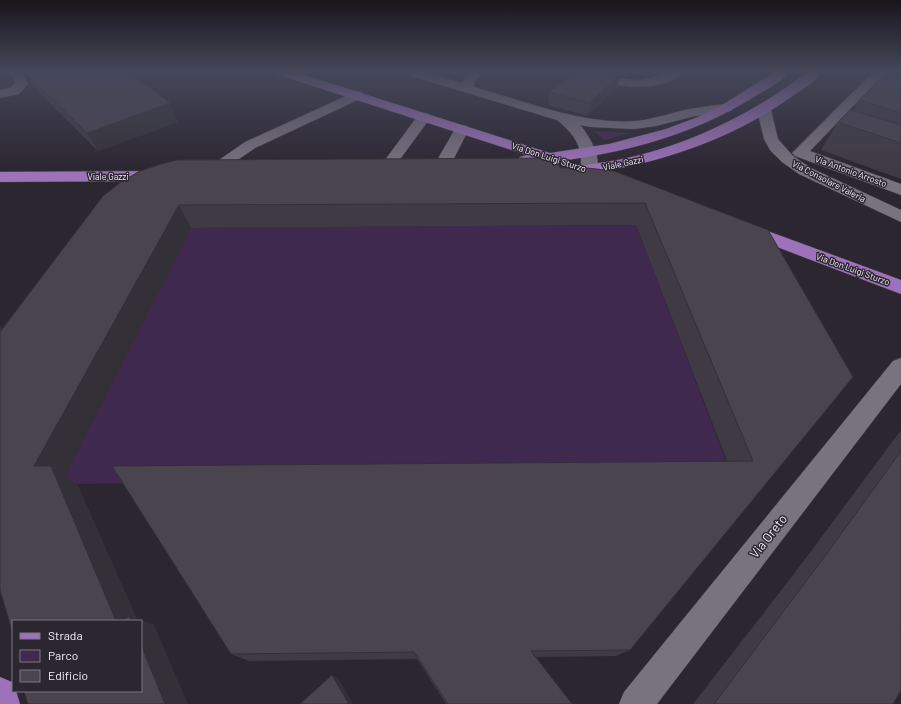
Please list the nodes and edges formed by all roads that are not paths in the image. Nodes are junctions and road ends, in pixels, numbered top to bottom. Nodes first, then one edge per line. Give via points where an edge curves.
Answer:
1 (335, 105) edge
2 (386, 105) edge
3 (523, 105) edge
4 (731, 105) edge
5 (771, 105) edge
6 (852, 105) edge
7 (726, 108) junction
8 (764, 110) junction
9 (424, 117) junction
10 (562, 117) junction
11 (824, 128) junction
12 (462, 129) junction
13 (838, 133) dead end
14 (589, 152) junction
15 (510, 160) edge
16 (428, 162) edge
17 (0, 163) edge
18 (168, 163) edge
19 (208, 163) edge
20 (247, 163) edge
21 (399, 167) joint
22 (449, 168) joint
23 (376, 169) edge
24 (221, 170) junction
25 (541, 170) junction
26 (589, 170) junction
27 (178, 176) edge
28 (234, 176) edge
29 (0, 177) edge
30 (617, 180) edge
31 (901, 190) edge
32 (901, 217) edge
33 (729, 222) edge
34 (901, 286) edge
35 (901, 367) edge
36 (0, 694) edge
37 (3, 704) edge
38 (636, 704) edge

1 - 24 street via 250,145
2 - 9 main road, Via Don Luigi Sturzo
3 - 10 street
4 - 7 main road, Viale Gazzi
5 - 8 main road, Viale Gazzi
6 - 11 street
7 - 10 street via 634,125 591,123
7 - 14 main road, Viale Gazzi via 667,134
8 - 26 main road, Viale Gazzi via 714,135 684,146 638,161
8 - 32 street, Via Consolare Valeria via 765,125 774,147 790,162
9 - 12 main road, Via Don Luigi Sturzo
9 - 21 street
10 - 14 street via 585,141
11 - 13 street
11 - 31 street, Via Antonio Arrosto via 800,153
12 - 22 street
12 - 25 main road, Via Don Luigi Sturzo
14 - 25 main road, Viale Gazzi
14 - 26 street
15 - 25 main road, Viale Gazzi
16 - 22 main road
17 - 18 main road, Viale Gazzi
19 - 24 main road
20 - 24 main road
21 - 23 main road
24 - 28 main road
25 - 26 main road, Via Don Luigi Sturzo
26 - 30 main road, Via Don Luigi Sturzo
27 - 29 main road, Viale Gazzi
33 - 34 main road, Via Don Luigi Sturzo
35 - 38 street, Via Oreto
36 - 37 main road

